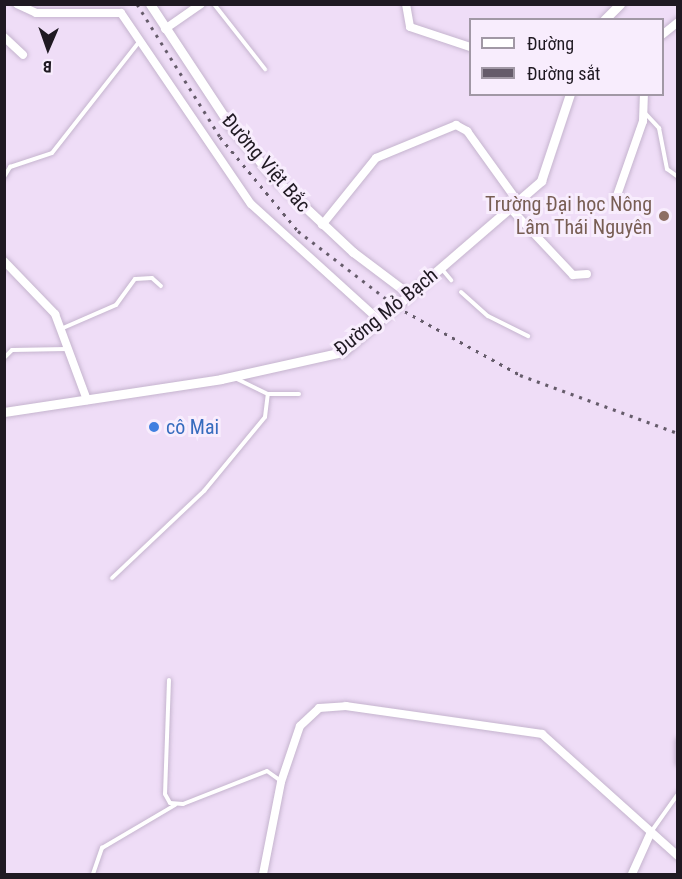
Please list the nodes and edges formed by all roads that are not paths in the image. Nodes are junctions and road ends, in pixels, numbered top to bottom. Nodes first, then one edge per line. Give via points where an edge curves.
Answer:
1 (16, 4) edge
2 (116, 4) edge
3 (150, 4) edge
4 (201, 4) edge
5 (214, 4) edge
6 (406, 4) edge
7 (617, 5) edge
8 (121, 13) junction
9 (606, 18) edge
10 (678, 22) edge
11 (165, 29) junction
12 (664, 34) edge
13 (4, 37) edge
14 (139, 42) junction
15 (469, 46) edge
16 (23, 55) dead end
17 (265, 69) dead end
18 (569, 96) edge
19 (644, 96) edge
20 (644, 113) junction
21 (4, 177) edge
22 (678, 177) edge
23 (614, 204) dead end
24 (514, 205) junction
25 (322, 225) junction
26 (4, 261) edge
27 (441, 268) junction
28 (587, 274) dead end
29 (451, 280) dead end
30 (161, 286) dead end
31 (461, 292) dead end
32 (410, 295) junction
33 (380, 321) junction
34 (63, 328) junction
35 (528, 336) dead end
36 (70, 348) junction
37 (4, 358) edge
38 (233, 377) junction
39 (268, 394) junction
40 (299, 394) dead end
41 (87, 400) junction
42 (4, 412) edge
43 (112, 578) dead end
44 (169, 680) dead end
45 (678, 740) edge
46 (678, 764) edge
47 (281, 782) junction
48 (678, 794) edge
49 (176, 805) junction
50 (651, 832) junction
51 (678, 856) edge
52 (93, 874) edge
53 (263, 874) edge
54 (632, 874) edge

1 - 8 street via 36,13
2 - 8 street
3 - 11 street, Đường Việt Bắc
4 - 11 street
5 - 17 lane
6 - 15 street via 410,27
7 - 9 street
8 - 14 street
10 - 12 street
11 - 25 street, Đường Việt Bắc via 231,127
13 - 16 street
14 - 21 lane via 52,153 10,167
14 - 33 street via 251,204
18 - 24 street, Đường Mỏ Bạch via 544,176
19 - 20 street
20 - 22 lane via 659,128 667,169
20 - 23 street
24 - 25 street via 467,131 456,125 376,158
24 - 27 street, Đường Mỏ Bạch
24 - 28 street via 573,274
25 - 32 street, Đường Việt Bắc
26 - 34 street via 44,298
27 - 29 lane
27 - 32 street, Đường Mỏ Bạch
30 - 34 lane via 152,278 135,279 117,304
31 - 35 lane via 488,316
32 - 33 street, Đường Mỏ Bạch
33 - 38 street, Đường Mỏ Bạch via 333,357
34 - 36 street
36 - 37 lane via 44,353 12,350
36 - 41 street
38 - 39 lane
38 - 41 street, Đường Mỏ Bạch
39 - 40 lane
39 - 43 lane via 265,417 204,491
41 - 42 street, Đường Mỏ Bạch
44 - 49 lane via 165,794
45 - 46 lane
47 - 49 lane via 274,773 257,772
47 - 50 street via 309,714 346,706 542,734
47 - 53 street
48 - 50 lane
49 - 52 lane via 102,848
50 - 51 street
50 - 54 street

